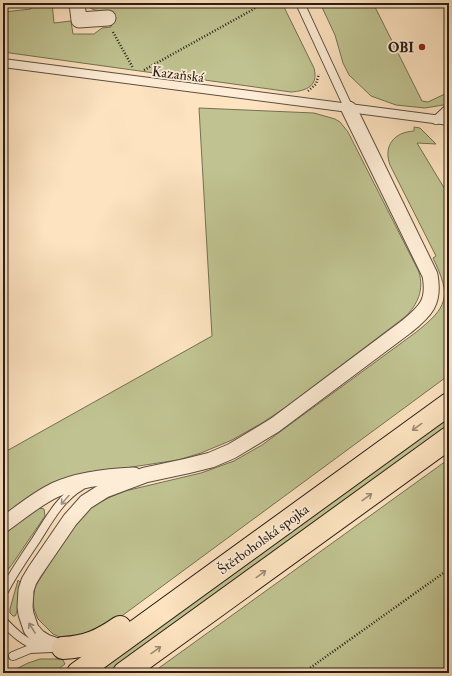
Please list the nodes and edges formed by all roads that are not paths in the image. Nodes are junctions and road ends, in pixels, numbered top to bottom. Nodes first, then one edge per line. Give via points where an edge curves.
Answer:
1 (77, 3) edge
2 (300, 3) edge
3 (108, 18) road end
4 (3, 63) edge
5 (449, 108) edge
6 (349, 109) junction
7 (436, 120) junction
8 (449, 121) edge
9 (449, 404) edge
10 (449, 438) edge
11 (145, 475) junction
12 (97, 479) junction
13 (3, 525) edge
14 (272, 532) junction
15 (3, 593) edge
16 (3, 621) edge
17 (42, 647) junction
18 (64, 648) junction
19 (13, 656) dead end
20 (78, 673) edge
21 (124, 673) edge

1 - 3 street via 79,20
2 - 6 lane
4 - 6 lane, Kazaňská
5 - 7 lane
6 - 7 lane, Kazaňská
6 - 11 street via 430,275 432,293 427,307 406,327 256,437 211,460
7 - 8 lane, Kazaňská
9 -> 14 highway, Štěrboholská spojka
21 -> 10 highway, Štěrboholská spojka
11 - 12 street
18 -> 11 street via 46,642 31,629 25,607 29,581 70,520 86,502 105,490
12 - 13 street via 55,490
12 -> 15 lane via 76,488 56,509
14 - 18 highway via 99,640
14 - 20 highway, Štěrboholská spojka
16 - 17 lane via 22,639
17 - 18 lane
17 - 19 lane

